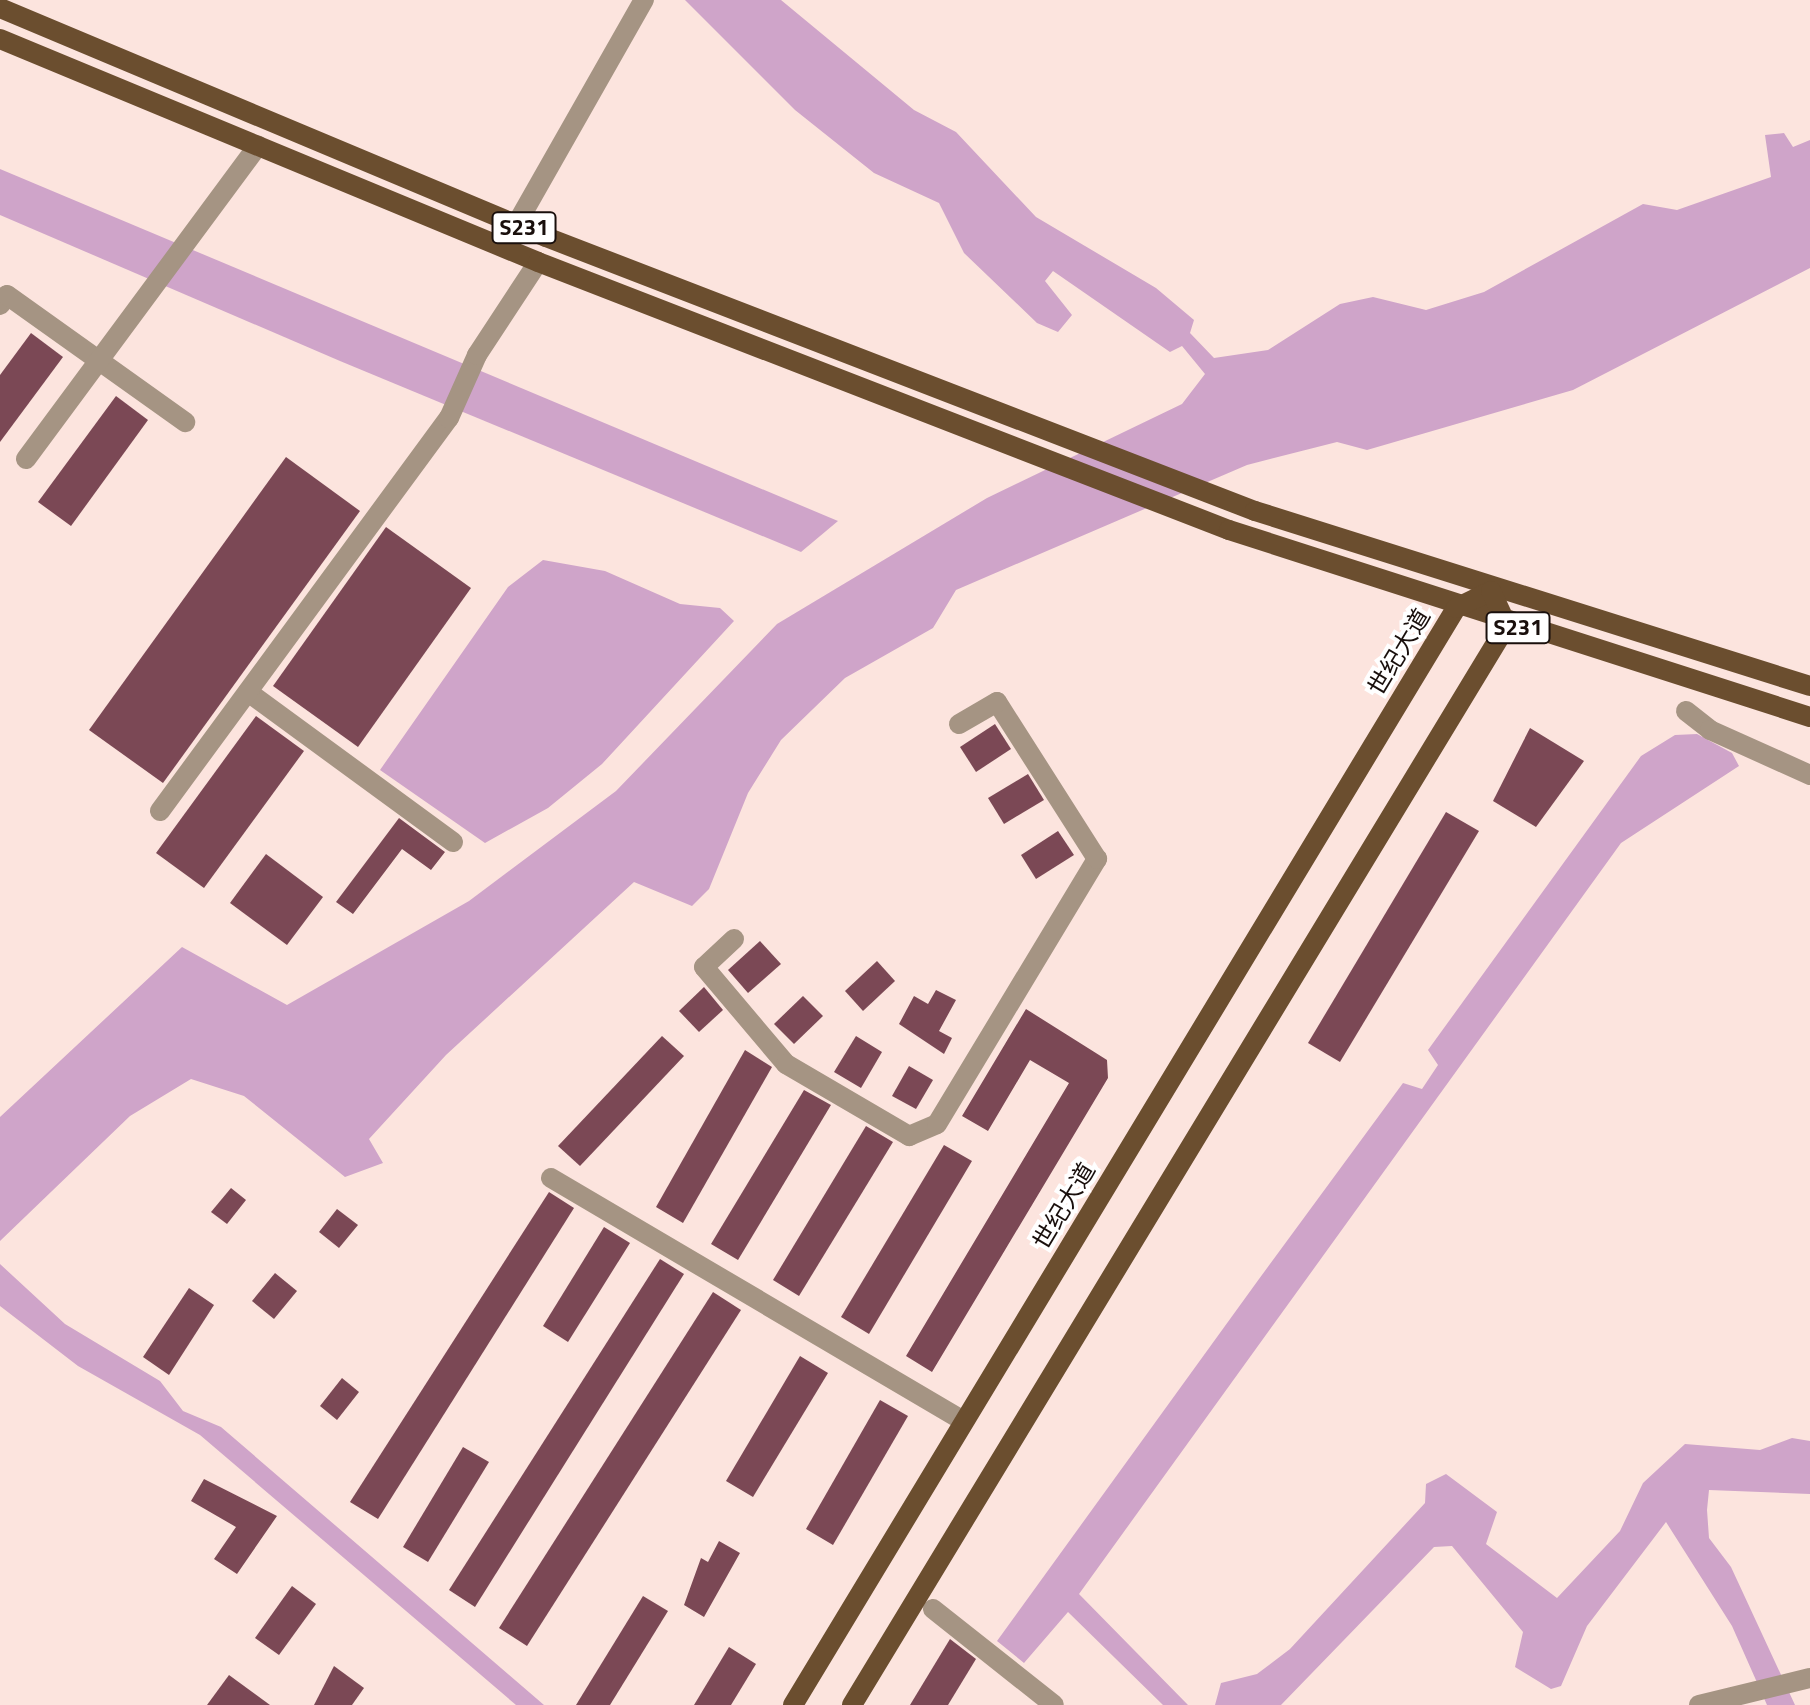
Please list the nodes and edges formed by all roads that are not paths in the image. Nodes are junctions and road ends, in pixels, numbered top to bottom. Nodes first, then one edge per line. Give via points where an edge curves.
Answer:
1 (644, 0) edge
2 (0, 8) edge
3 (0, 39) edge
4 (258, 146) junction
5 (516, 225) junction
6 (538, 262) junction
7 (0, 305) edge
8 (99, 360) junction
9 (185, 422) dead end
10 (26, 459) dead end
11 (1491, 591) junction
12 (1456, 608) junction
13 (1507, 625) junction
14 (1810, 686) edge
15 (248, 692) junction
16 (1686, 711) dead end
17 (1810, 717) edge
18 (959, 724) dead end
19 (1810, 775) edge
20 (160, 811) dead end
21 (453, 842) dead end
22 (734, 939) dead end
23 (551, 1178) dead end
24 (964, 1421) junction
25 (933, 1609) dead end
26 (1810, 1678) edge
27 (793, 1705) edge
28 (852, 1705) edge
29 (1054, 1705) edge
30 (1699, 1705) edge

1 - 5 street
2 - 5 main road, S231
3 - 4 main road, S231
4 - 6 main road, S231
4 - 8 street
5 - 11 main road, S231 via 1255,511
6 - 12 main road, S231 via 1020,452
6 - 15 street via 477,355 449,418
7 - 8 street via 7,295
8 - 9 street
8 - 10 street
11 - 12 main road, 世纪大道
11 - 13 main road
11 - 14 main road, S231
12 - 13 main road, S231
12 - 24 main road, 世纪大道
13 - 17 main road, S231
13 - 28 main road
15 - 20 street
15 - 21 street
16 - 19 street via 1710,730
18 - 22 street via 997,702 1097,859 937,1124 909,1136 786,1064 704,967
23 - 24 street
24 - 27 main road, 世纪大道
25 - 29 street
26 - 30 street

